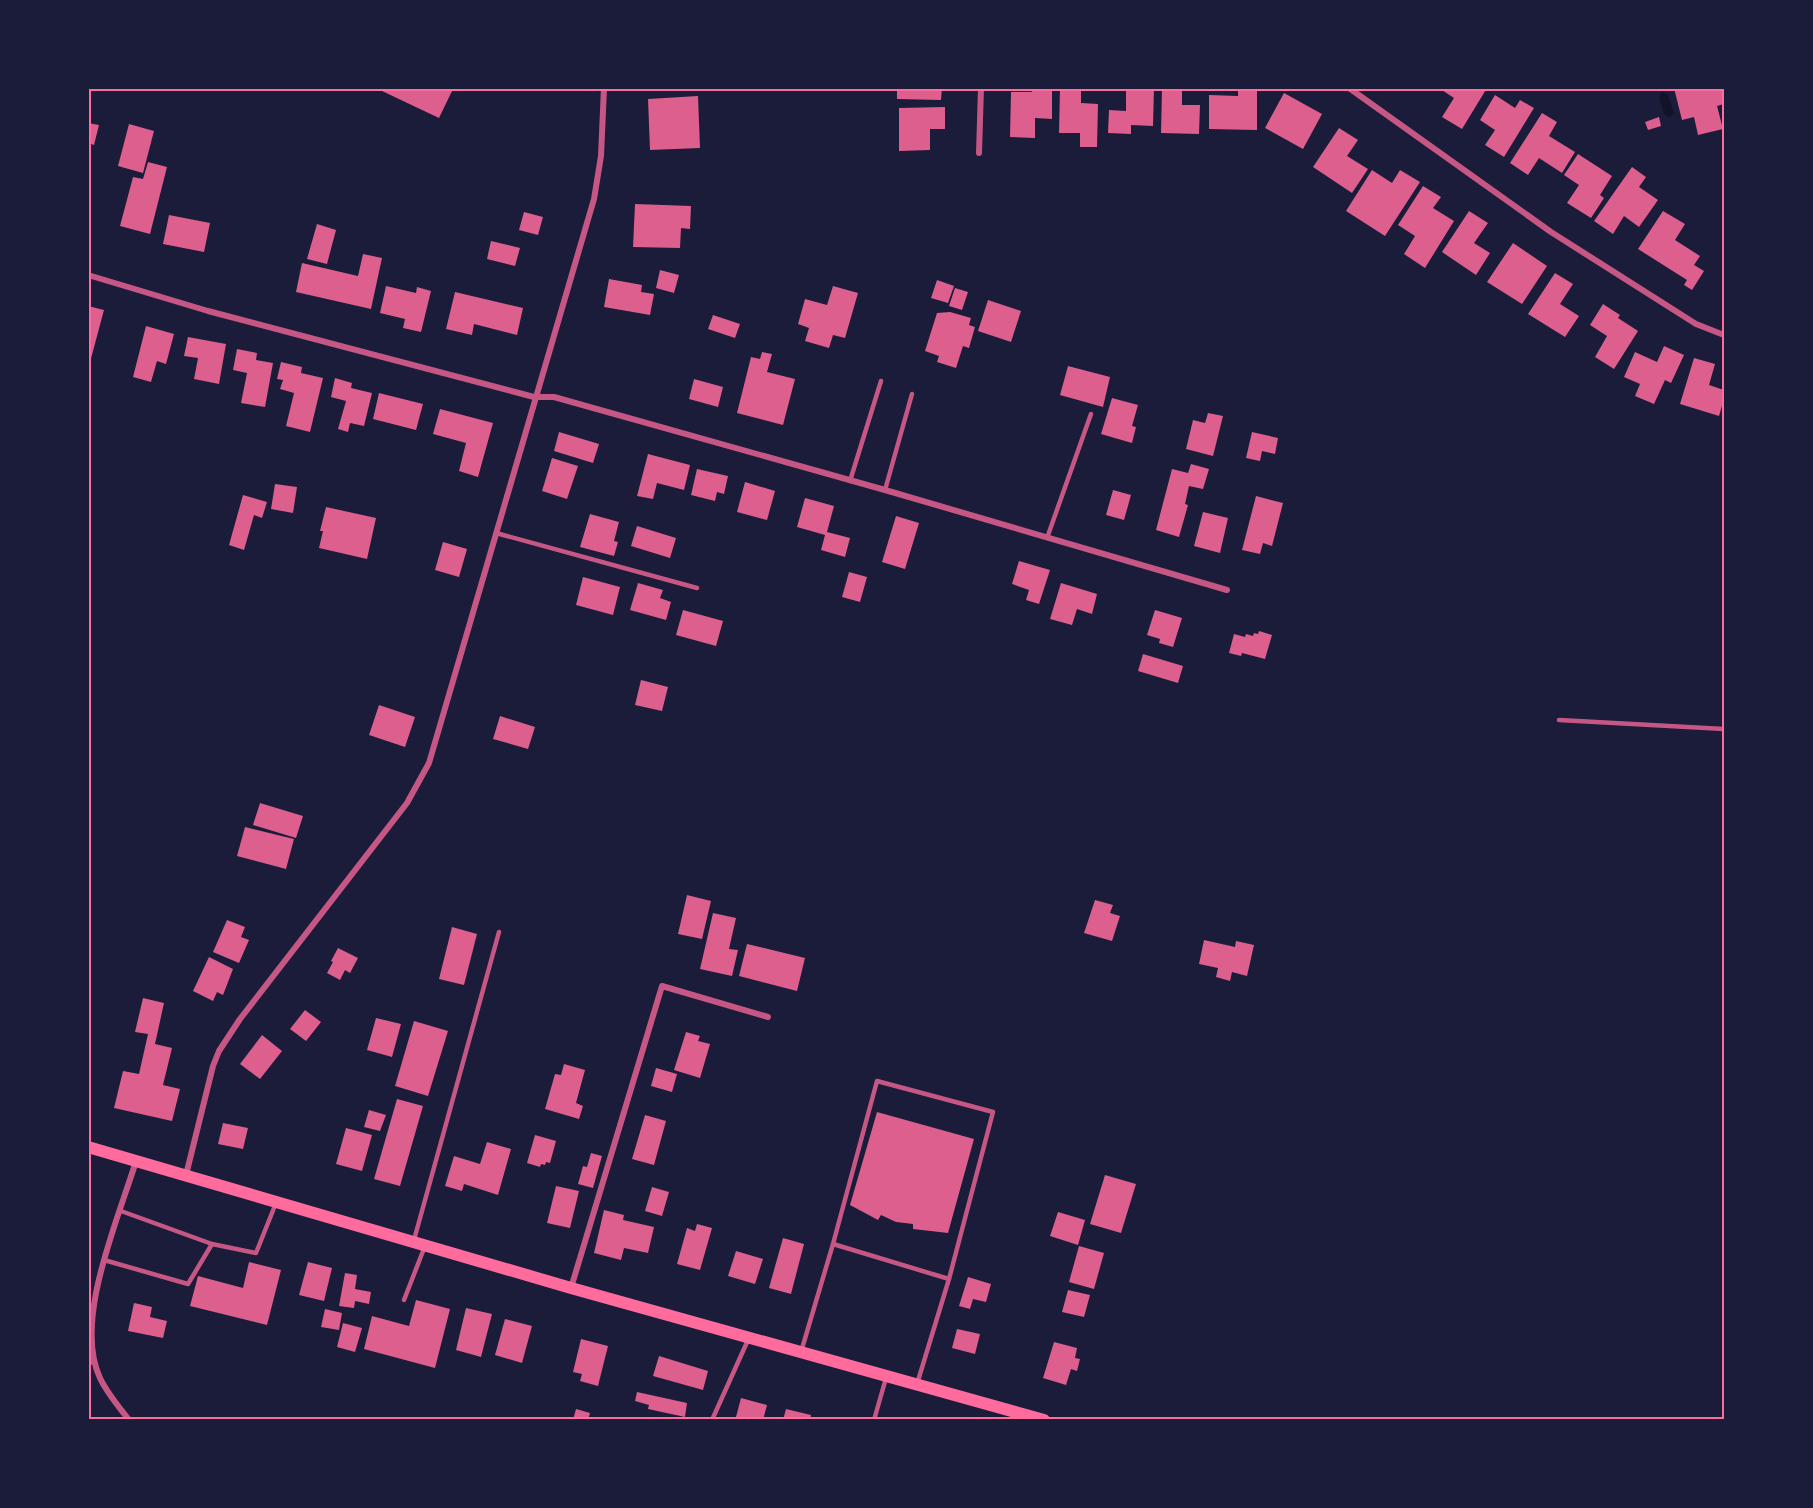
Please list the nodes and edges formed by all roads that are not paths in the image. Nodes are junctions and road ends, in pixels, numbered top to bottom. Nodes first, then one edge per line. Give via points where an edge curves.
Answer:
1 (604, 88) edge
2 (981, 88) edge
3 (1349, 88) edge
4 (980, 153) dead end
5 (88, 275) edge
6 (1725, 335) edge
7 (881, 381) dead end
8 (912, 394) dead end
9 (534, 397) junction
10 (1091, 414) dead end
11 (850, 481) junction
12 (885, 490) junction
13 (496, 533) junction
14 (1047, 538) junction
15 (697, 588) dead end
16 (1227, 590) dead end
17 (1559, 720) dead end
18 (1725, 729) edge
19 (499, 932) dead end
20 (768, 1017) dead end
21 (88, 1147) edge
22 (136, 1161) junction
23 (186, 1175) junction
24 (276, 1203) junction
25 (121, 1210) junction
26 (212, 1244) junction
27 (419, 1244) junction
28 (833, 1244) junction
29 (104, 1260) junction
30 (949, 1279) junction
31 (571, 1288) junction
32 (404, 1300) dead end
33 (749, 1337) junction
34 (801, 1352) junction
35 (92, 1363) edge
36 (886, 1376) junction
37 (917, 1384) junction
38 (129, 1419) edge
39 (712, 1419) edge
40 (874, 1419) edge
41 (1044, 1419) edge

1 - 9 street via 601,156 594,199
2 - 4 street
3 - 6 street via 1551,232 1696,324
5 - 9 street via 208,311
7 - 11 lane
8 - 12 lane
9 - 11 street via 554,398
9 - 13 street
10 - 14 lane
11 - 12 street
12 - 14 street
13 - 15 lane
13 - 23 street via 422,778 219,1051
14 - 16 street
17 - 18 lane
19 - 27 lane
20 - 31 street via 662,986
21 - 22 main road
22 - 23 main road
22 - 25 street
23 - 24 main road
24 - 26 lane via 256,1253
24 - 27 main road
25 - 26 lane
25 - 29 street
26 - 29 lane via 188,1284
27 - 31 main road
27 - 32 lane
28 - 30 lane
28 - 30 lane via 877,1081 993,1112
28 - 34 lane
29 - 35 street via 90,1327
30 - 37 lane
31 - 33 main road
33 - 34 main road
33 - 39 lane
34 - 36 main road
35 - 38 street
36 - 37 main road
36 - 40 lane
37 - 41 main road

